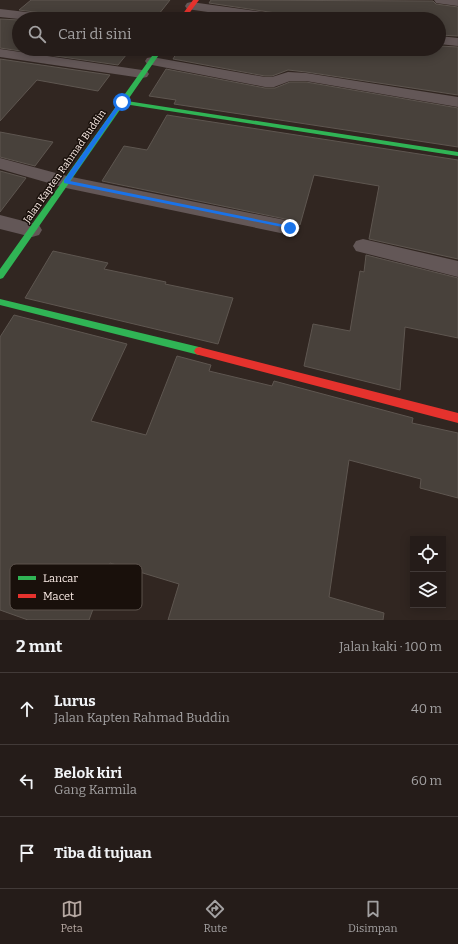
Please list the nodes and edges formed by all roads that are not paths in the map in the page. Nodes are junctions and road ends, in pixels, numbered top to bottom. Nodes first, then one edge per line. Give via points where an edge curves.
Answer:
1 (440, 0) edge
2 (458, 2) edge
3 (194, 3) edge
4 (187, 12) edge
5 (245, 12) edge
6 (0, 13) edge
7 (12, 14) edge
8 (446, 41) edge
9 (458, 42) edge
10 (0, 53) edge
11 (12, 55) edge
12 (20, 56) edge
13 (155, 56) edge
14 (160, 56) edge
15 (142, 74) junction
16 (122, 102) junction
17 (458, 102) edge
18 (458, 154) edge
19 (0, 163) edge
20 (66, 182) junction
21 (0, 222) edge
22 (290, 228) dead end
23 (32, 230) junction
24 (363, 246) dead end
25 (458, 269) edge
26 (2, 271) edge
27 (0, 302) edge
28 (458, 418) edge

1 - 2 street
3 - 4 street
3 - 5 street
6 - 7 street
8 - 9 street
10 - 11 street
12 - 15 street
13 - 15 street, Jalan Kapten Rahmad Buddin
14 - 17 street via 265,82 274,82 288,76 306,77
15 - 16 street, Jalan Kapten Rahmad Buddin
16 - 18 street
16 - 20 street, Jalan Kapten Rahmad Buddin
19 - 20 street
20 - 22 street
20 - 23 street, Jalan Kapten Rahmad Buddin
21 - 23 street
23 - 26 street, Jalan Kapten Rahmad Buddin
24 - 25 street
27 - 28 street via 222,356

